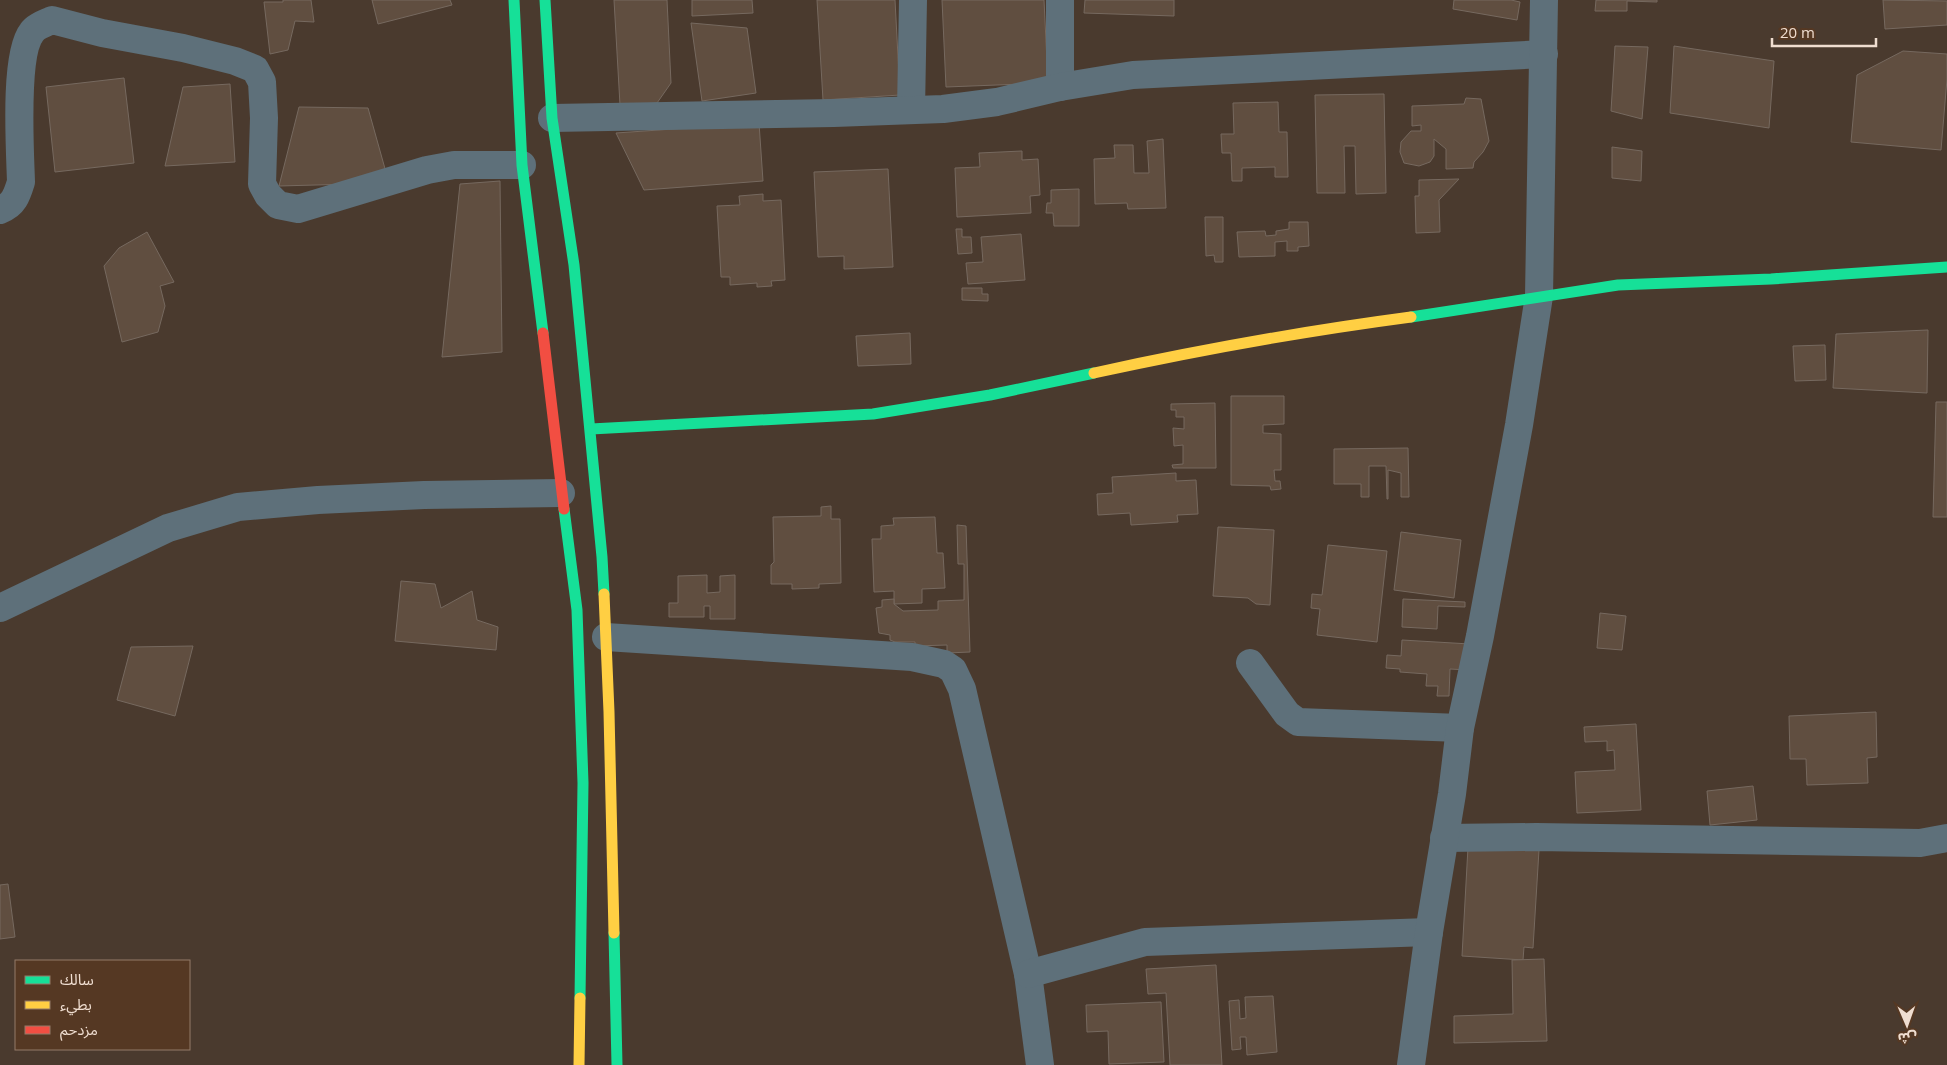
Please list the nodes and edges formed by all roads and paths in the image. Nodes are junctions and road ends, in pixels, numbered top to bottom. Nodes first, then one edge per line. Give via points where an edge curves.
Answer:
1 (514, 0) edge
2 (544, 0) edge
3 (913, 0) edge
4 (1060, 0) edge
5 (1544, 0) edge
6 (54, 10) edge
7 (1544, 54) junction
8 (1060, 87) junction
9 (911, 110) junction
10 (552, 118) junction
11 (522, 165) junction
12 (0, 210) edge
13 (1947, 266) edge
14 (1539, 296) junction
15 (591, 428) junction
16 (561, 493) junction
17 (0, 608) edge
18 (606, 638) junction
19 (1250, 663) dead end
20 (1460, 728) junction
21 (1444, 838) junction
22 (1947, 838) edge
23 (1429, 932) junction
24 (1028, 974) junction
25 (579, 1065) edge
26 (617, 1065) edge
27 (1040, 1065) edge
28 (1411, 1065) edge

1 - 11 street
2 - 10 street
3 - 9 street
4 - 8 street
5 - 7 street
6 - 11 street via 102,32 183,48 255,69 262,82 262,184 278,205 298,209 427,170 454,165
6 - 12 street via 33,30 25,43 20,64 21,182 16,197 8,207
7 - 8 street via 1133,74
7 - 14 street
8 - 9 street via 998,102
9 - 10 street
10 - 15 street via 574,265
11 - 16 street
13 - 14 street via 1771,279 1618,285
14 - 15 street via 1315,330 873,414
14 - 20 street via 1519,425
15 - 18 street
16 - 17 street via 424,495 238,507 168,528
16 - 25 street via 577,610 583,783
18 - 24 street via 912,657 944,664 953,670 962,689
18 - 26 street
19 - 20 street via 1287,714 1298,722
20 - 21 street
21 - 22 street via 1920,843
21 - 23 street
23 - 24 street via 1145,942
23 - 28 street
24 - 27 street

